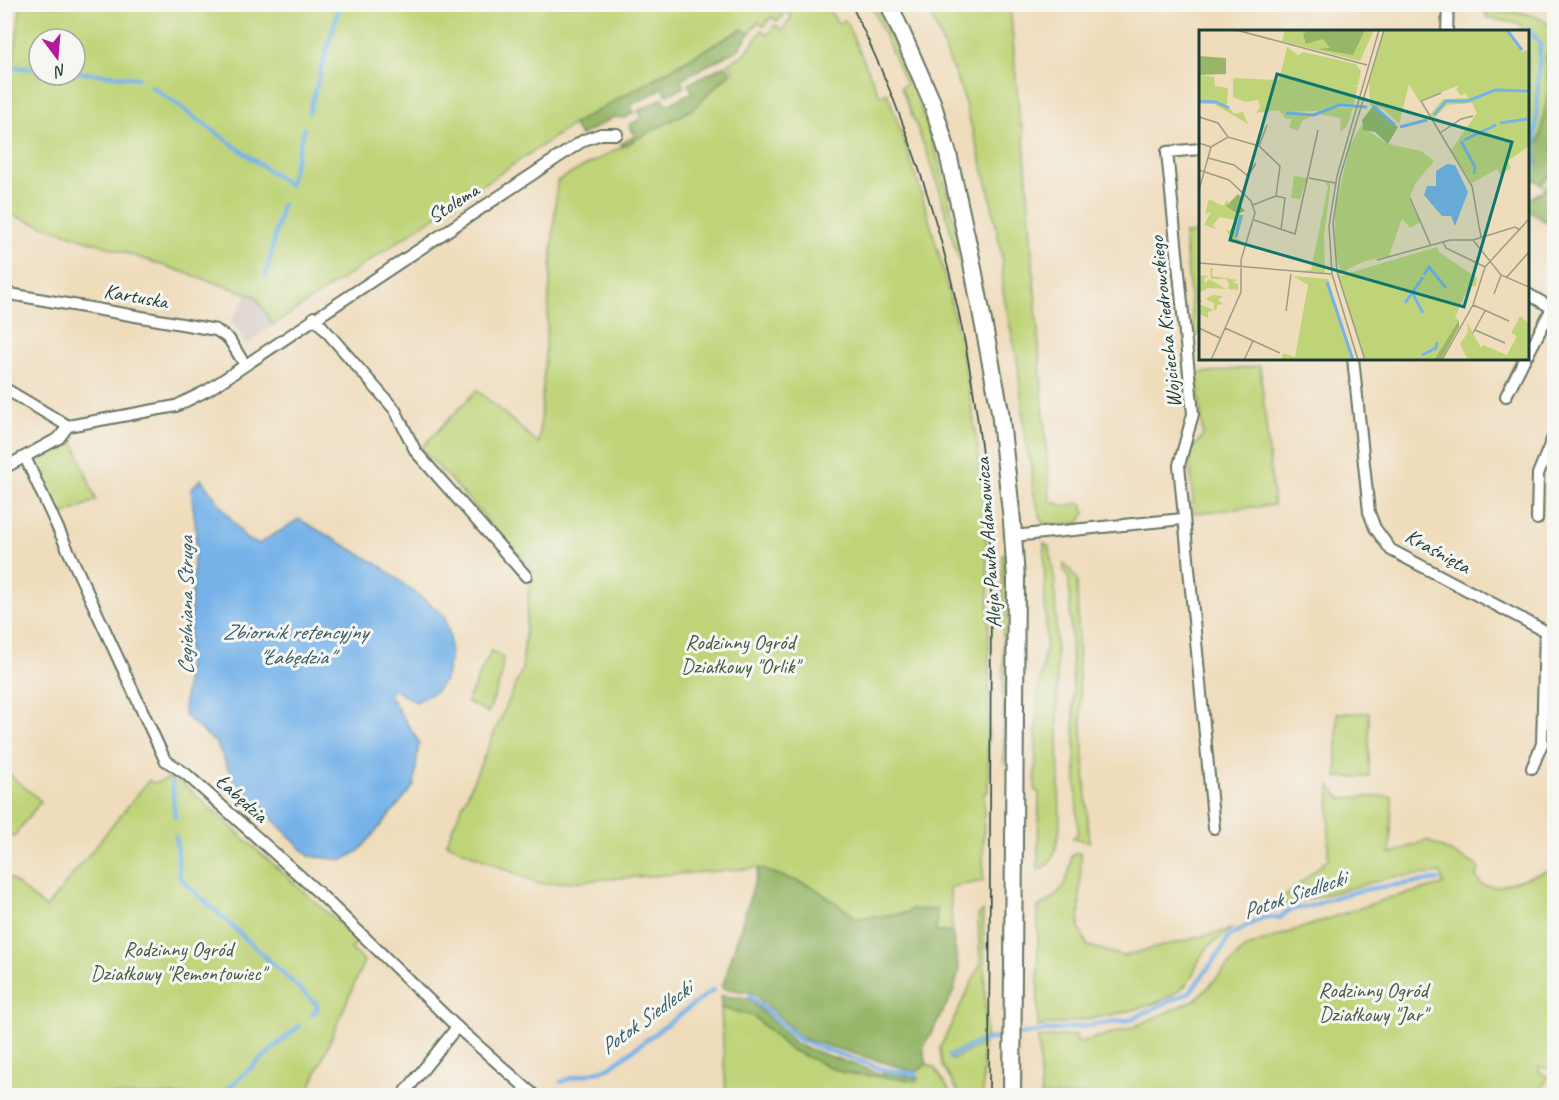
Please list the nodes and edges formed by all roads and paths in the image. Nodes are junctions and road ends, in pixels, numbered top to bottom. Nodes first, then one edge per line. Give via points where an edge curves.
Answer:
1 (889, 4) edge
2 (1448, 4) edge
3 (1447, 30) edge
4 (617, 134) dead end
5 (1199, 148) edge
6 (4, 293) edge
7 (1529, 295) edge
8 (1553, 308) edge
9 (314, 317) junction
10 (1529, 350) edge
11 (1353, 360) edge
12 (1524, 360) edge
13 (245, 365) junction
14 (4, 387) edge
15 (1506, 396) dead end
16 (68, 426) junction
17 (1554, 435) edge
18 (24, 457) junction
19 (4, 468) edge
20 (1183, 519) junction
21 (1537, 519) dead end
22 (1014, 536) junction
23 (526, 576) dead end
24 (1550, 631) edge
25 (1532, 768) dead end
26 (1214, 828) dead end
27 (457, 1027) junction
28 (402, 1095) edge
29 (535, 1095) edge
30 (1012, 1095) edge

1 - 22 main road, Aleja Pawła Adamowicza via 932,102 948,154 1000,411
2 - 3 street
4 - 9 street, Stolema via 584,140
5 - 20 street, Wojciecha Kiedrowskiego via 1167,152 1193,414 1179,459
6 - 13 street, Kartuska via 216,330 229,339
7 - 8 street
8 - 10 street
9 - 13 street, Stolema
9 - 23 street via 394,410 416,452
11 - 24 street, Kraśnięta via 1369,512 1382,539 1391,550
12 - 15 street
13 - 16 street, Stolema via 176,406
14 - 16 street
16 - 18 street via 59,438
17 - 21 street via 1538,474
18 - 19 street
18 - 27 street, Łabędzia via 165,760 186,774 319,893
20 - 22 street
20 - 26 street, Wojciecha Kiedrowskiego
22 - 30 main road, Aleja Pawła Adamowicza
24 - 25 street, Kraśnięta via 1542,744
27 - 28 street
27 - 29 street, Łabędzia

